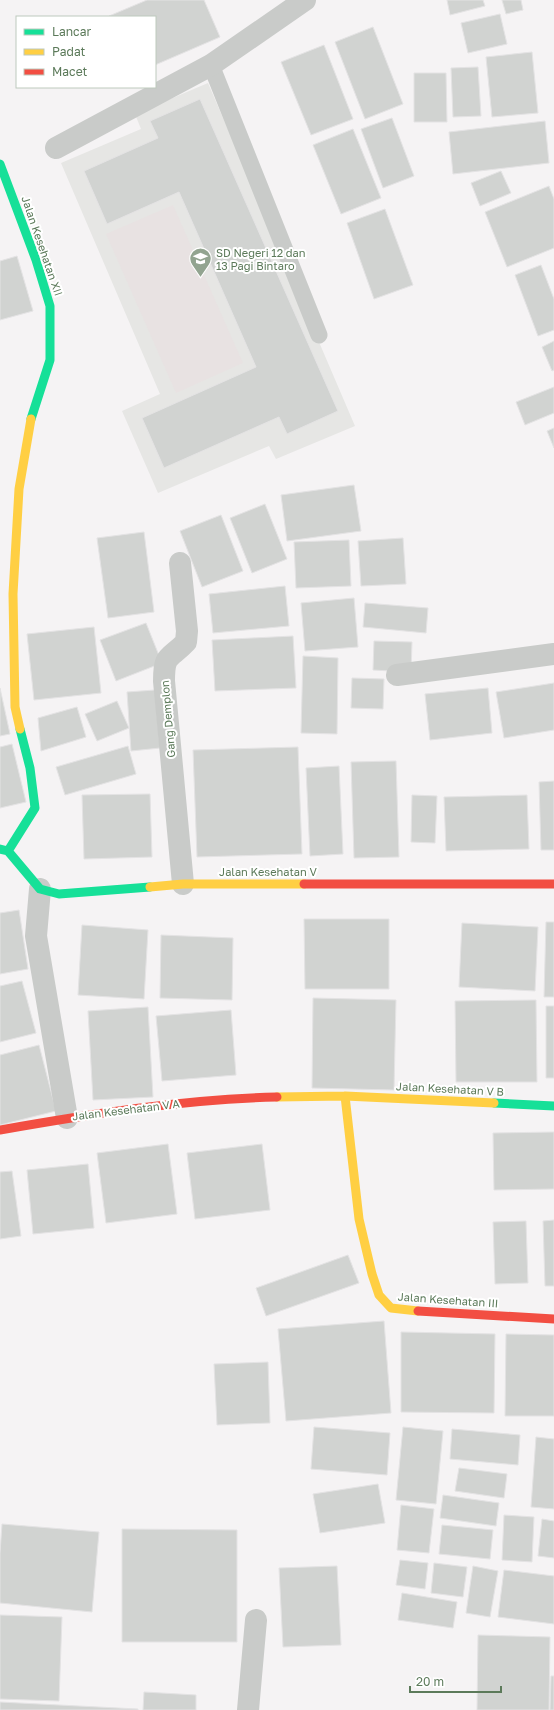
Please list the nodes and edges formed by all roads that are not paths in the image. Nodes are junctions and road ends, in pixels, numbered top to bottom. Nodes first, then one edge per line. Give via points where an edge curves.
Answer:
1 (305, 0) edge
2 (211, 65) junction
3 (56, 148) dead end
4 (0, 164) edge
5 (320, 335) dead end
6 (180, 563) dead end
7 (554, 654) edge
8 (397, 675) dead end
9 (4, 850) edge
10 (183, 884) junction
11 (554, 884) edge
12 (40, 889) junction
13 (345, 1096) junction
14 (554, 1106) edge
15 (67, 1118) junction
16 (0, 1130) edge
17 (554, 1319) edge
18 (256, 1620) dead end
19 (248, 1710) edge

1 - 2 street
2 - 3 street
2 - 5 lane
4 - 9 street, Jalan Kesehatan XII via 36,260 50,306 50,360 30,422 19,489 13,594 15,707 30,768 35,808
6 - 10 street, Gang Demplon via 186,642 164,664 164,680
7 - 8 street
9 - 12 street
10 - 11 street, Jalan Kesehatan V
10 - 12 street, Jalan Kesehatan V via 59,894
12 - 15 street, Jalan Kesehatan V A via 36,936
13 - 14 street, Jalan Kesehatan V B
13 - 15 street, Jalan Kesehatan V A via 231,1098
13 - 17 street, Jalan Kesehatan III via 359,1219 379,1295 390,1308
15 - 16 street
18 - 19 street

